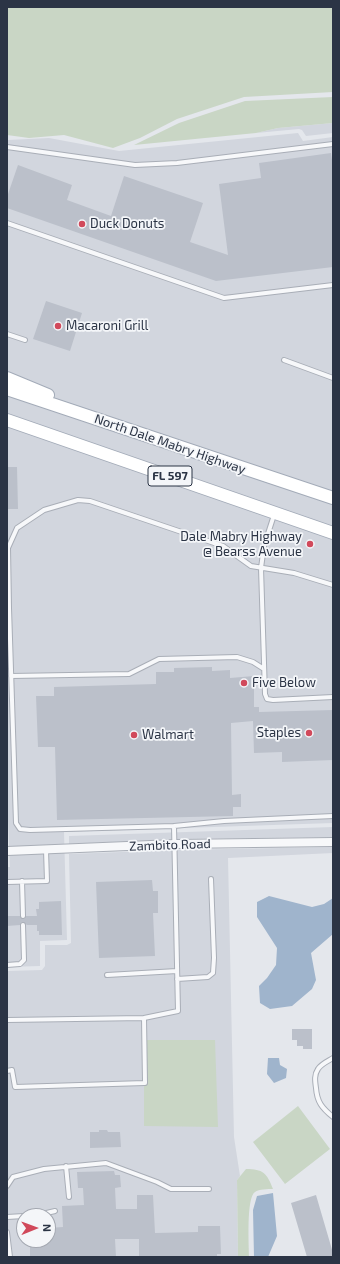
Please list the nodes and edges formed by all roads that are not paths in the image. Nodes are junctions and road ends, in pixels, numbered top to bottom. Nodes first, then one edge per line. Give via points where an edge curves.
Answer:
1 (333, 144) edge
2 (7, 147) edge
3 (7, 223) edge
4 (333, 285) edge
5 (7, 334) edge
6 (25, 340) dead end
7 (284, 360) dead end
8 (7, 378) edge
9 (333, 378) edge
10 (7, 389) edge
11 (69, 409) junction
12 (10, 422) edge
13 (333, 498) edge
14 (275, 513) junction
15 (333, 533) edge
16 (262, 568) junction
17 (333, 586) edge
18 (8, 608) edge
19 (8, 626) edge
20 (264, 669) junction
21 (11, 676) junction
22 (333, 697) edge
23 (333, 816) edge
24 (174, 826) junction
25 (333, 842) edge
26 (175, 844) junction
27 (46, 850) junction
28 (7, 851) edge
29 (212, 879) dead end
30 (22, 881) junction
31 (7, 882) edge
32 (23, 916) dead end
33 (23, 925) dead end
34 (7, 965) edge
35 (177, 971) junction
36 (108, 975) dead end
37 (177, 979) junction
38 (144, 1018) junction
39 (7, 1020) edge
40 (333, 1058) edge
41 (7, 1071) edge
42 (333, 1117) edge
43 (66, 1166) junction
44 (7, 1186) edge
45 (209, 1189) dead end
46 (69, 1197) dead end
47 (7, 1232) edge
48 (10, 1257) edge

1 - 2 lane via 177,163 135,165
3 - 4 lane via 224,298
5 - 6 lane
7 - 9 lane
8 - 11 main road via 53,397
10 - 11 main road, North Dale Mabry Highway / FL 597
11 - 13 main road, North Dale Mabry Highway / FL 597
12 - 14 main road, FL 597
14 - 15 main road, FL 597
14 - 16 lane via 264,546
16 - 17 lane via 294,573
16 - 18 lane via 246,564 223,546 90,501 78,500 44,510 18,528 8,548
16 - 20 lane
18 - 19 lane
19 - 21 lane
20 - 21 lane via 237,657 158,658 129,674
20 - 22 lane via 267,699
21 - 24 lane via 16,823 20,829
23 - 24 lane
24 - 26 lane
25 - 26 street, Zambito Road
26 - 27 street, Zambito Road
26 - 35 lane
27 - 28 street, Zambito Road
27 - 30 lane via 47,881
29 - 37 lane via 213,973 208,977
30 - 31 lane
30 - 32 lane
33 - 34 lane via 24,960 20,964
35 - 36 lane
35 - 37 lane
37 - 38 lane via 178,1011
38 - 39 lane
38 - 41 lane via 145,1083 15,1086 12,1070
40 - 42 lane via 318,1069 314,1079 317,1099
43 - 44 lane via 44,1169 14,1178
43 - 45 lane via 106,1163 171,1189
43 - 46 lane
47 - 48 lane

